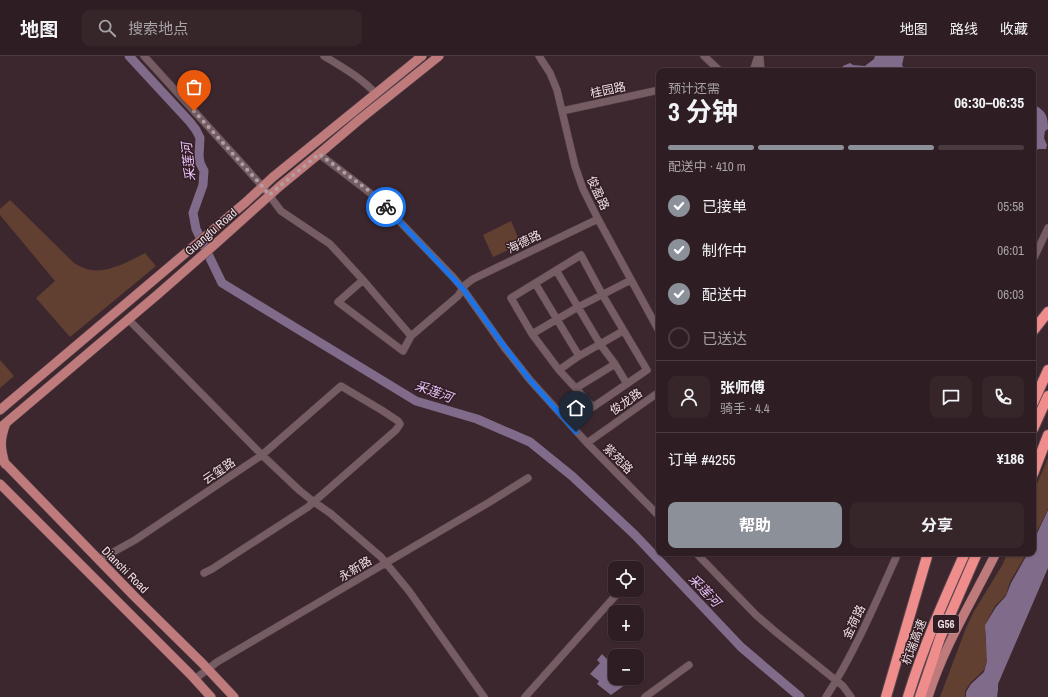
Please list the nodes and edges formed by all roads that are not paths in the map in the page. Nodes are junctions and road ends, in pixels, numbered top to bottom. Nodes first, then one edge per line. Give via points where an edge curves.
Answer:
1 (144, 56) edge
2 (324, 56) edge
3 (422, 56) edge
4 (438, 56) edge
5 (539, 56) edge
6 (704, 56) edge
7 (759, 56) edge
8 (717, 68) edge
9 (754, 68) edge
10 (761, 68) edge
11 (656, 91) edge
12 (376, 94) junction
13 (562, 111) junction
14 (319, 154) junction
15 (263, 187) junction
16 (269, 195) junction
17 (598, 218) junction
18 (1048, 228) edge
19 (1036, 254) edge
20 (556, 270) junction
21 (363, 280) junction
22 (631, 280) junction
23 (535, 283) junction
24 (463, 289) junction
25 (602, 294) junction
26 (578, 307) junction
27 (1048, 312) edge
28 (128, 319) junction
29 (556, 319) junction
30 (656, 326) edge
31 (1036, 327) edge
32 (623, 331) junction
33 (532, 334) junction
34 (412, 336) junction
35 (600, 344) junction
36 (579, 356) junction
37 (615, 364) junction
38 (559, 370) junction
39 (1048, 370) edge
40 (627, 384) junction
41 (576, 388) junction
42 (656, 394) edge
43 (1036, 396) edge
44 (1048, 396) edge
45 (0, 410) edge
46 (1036, 422) edge
47 (3, 425) edge
48 (1048, 435) edge
49 (587, 442) junction
50 (262, 455) junction
51 (3, 461) edge
52 (1036, 466) edge
53 (528, 478) dead end
54 (0, 484) edge
55 (314, 502) junction
56 (656, 513) edge
57 (699, 556) edge
58 (897, 556) edge
59 (927, 556) edge
60 (964, 556) edge
61 (976, 556) edge
62 (994, 556) edge
63 (99, 560) junction
64 (386, 563) junction
65 (204, 573) dead end
66 (614, 597) edge
67 (689, 665) dead end
68 (208, 669) junction
69 (195, 680) junction
70 (836, 681) junction
71 (529, 696) edge
72 (211, 697) edge
73 (234, 697) edge
74 (484, 697) edge
75 (645, 697) edge
76 (826, 697) edge
77 (851, 697) edge
78 (886, 697) edge
79 (908, 697) edge
80 (920, 697) edge
81 (928, 697) edge

1 - 15 street
2 - 12 street via 359,78
3 - 12 main road, Guangfu Road
4 - 14 main road, Guangfu Road
5 - 13 street, 俊盈路 via 553,79
6 - 8 street
7 - 9 street
7 - 10 street
11 - 13 street, 桂园路
12 - 15 main road, Guangfu Road
13 - 17 street, 俊盈路 via 578,178
14 - 16 main road, Guangfu Road
14 - 24 street, 紫苑路 via 378,199
15 - 16 street
15 - 45 main road, Guangfu Road
16 - 21 street via 281,211 330,244
16 - 28 main road, Guangfu Road
17 - 22 street, 俊盈路
17 - 24 street, 海德路 via 473,279
18 - 19 street
20 - 23 street
20 - 25 street via 581,255
20 - 26 street
21 - 34 street
21 - 34 street, 海德路 via 338,302 403,350
22 - 25 street
22 - 30 street, 俊盈路
23 - 29 street
23 - 33 street via 511,298
24 - 34 street, 海德路
24 - 49 street, 紫苑路 via 530,380
25 - 26 street
25 - 32 street
26 - 29 street
26 - 35 street
27 - 31 highway
28 - 47 main road, Guangfu Road
28 - 50 street
29 - 33 street
29 - 36 street
32 - 35 street
32 - 40 street via 647,370
33 - 38 street
35 - 36 street
35 - 37 street
36 - 38 street
37 - 40 street
37 - 41 street
38 - 41 street
39 - 43 highway
40 - 41 street via 593,407
42 - 49 street, 俊龙路
44 - 46 highway
47 - 51 main road via 0,448
48 - 52 highway
49 - 56 street, 紫苑路
50 - 55 street
50 - 55 street, 云玺路 via 341,386 398,421 400,424 396,430
50 - 63 street, 云玺路 via 134,540
51 - 63 main road, Dianchi Road
53 - 64 street, 永新路
54 - 69 main road
55 - 64 street
55 - 65 street
57 - 70 street via 756,615
58 - 70 street, 金荷路
59 - 78 highway
60 - 79 highway, 杭瑞高速 / G56 via 930,634
61 - 80 highway, 杭瑞高速 / G56 via 938,645
62 - 81 main road via 951,639
63 - 68 main road, Dianchi Road
64 - 68 street, 永新路
64 - 74 street via 409,591
66 - 71 street
67 - 75 street
68 - 69 street, 永新路
68 - 73 main road, Dianchi Road
69 - 72 main road
70 - 76 street, 金荷路
70 - 77 street

